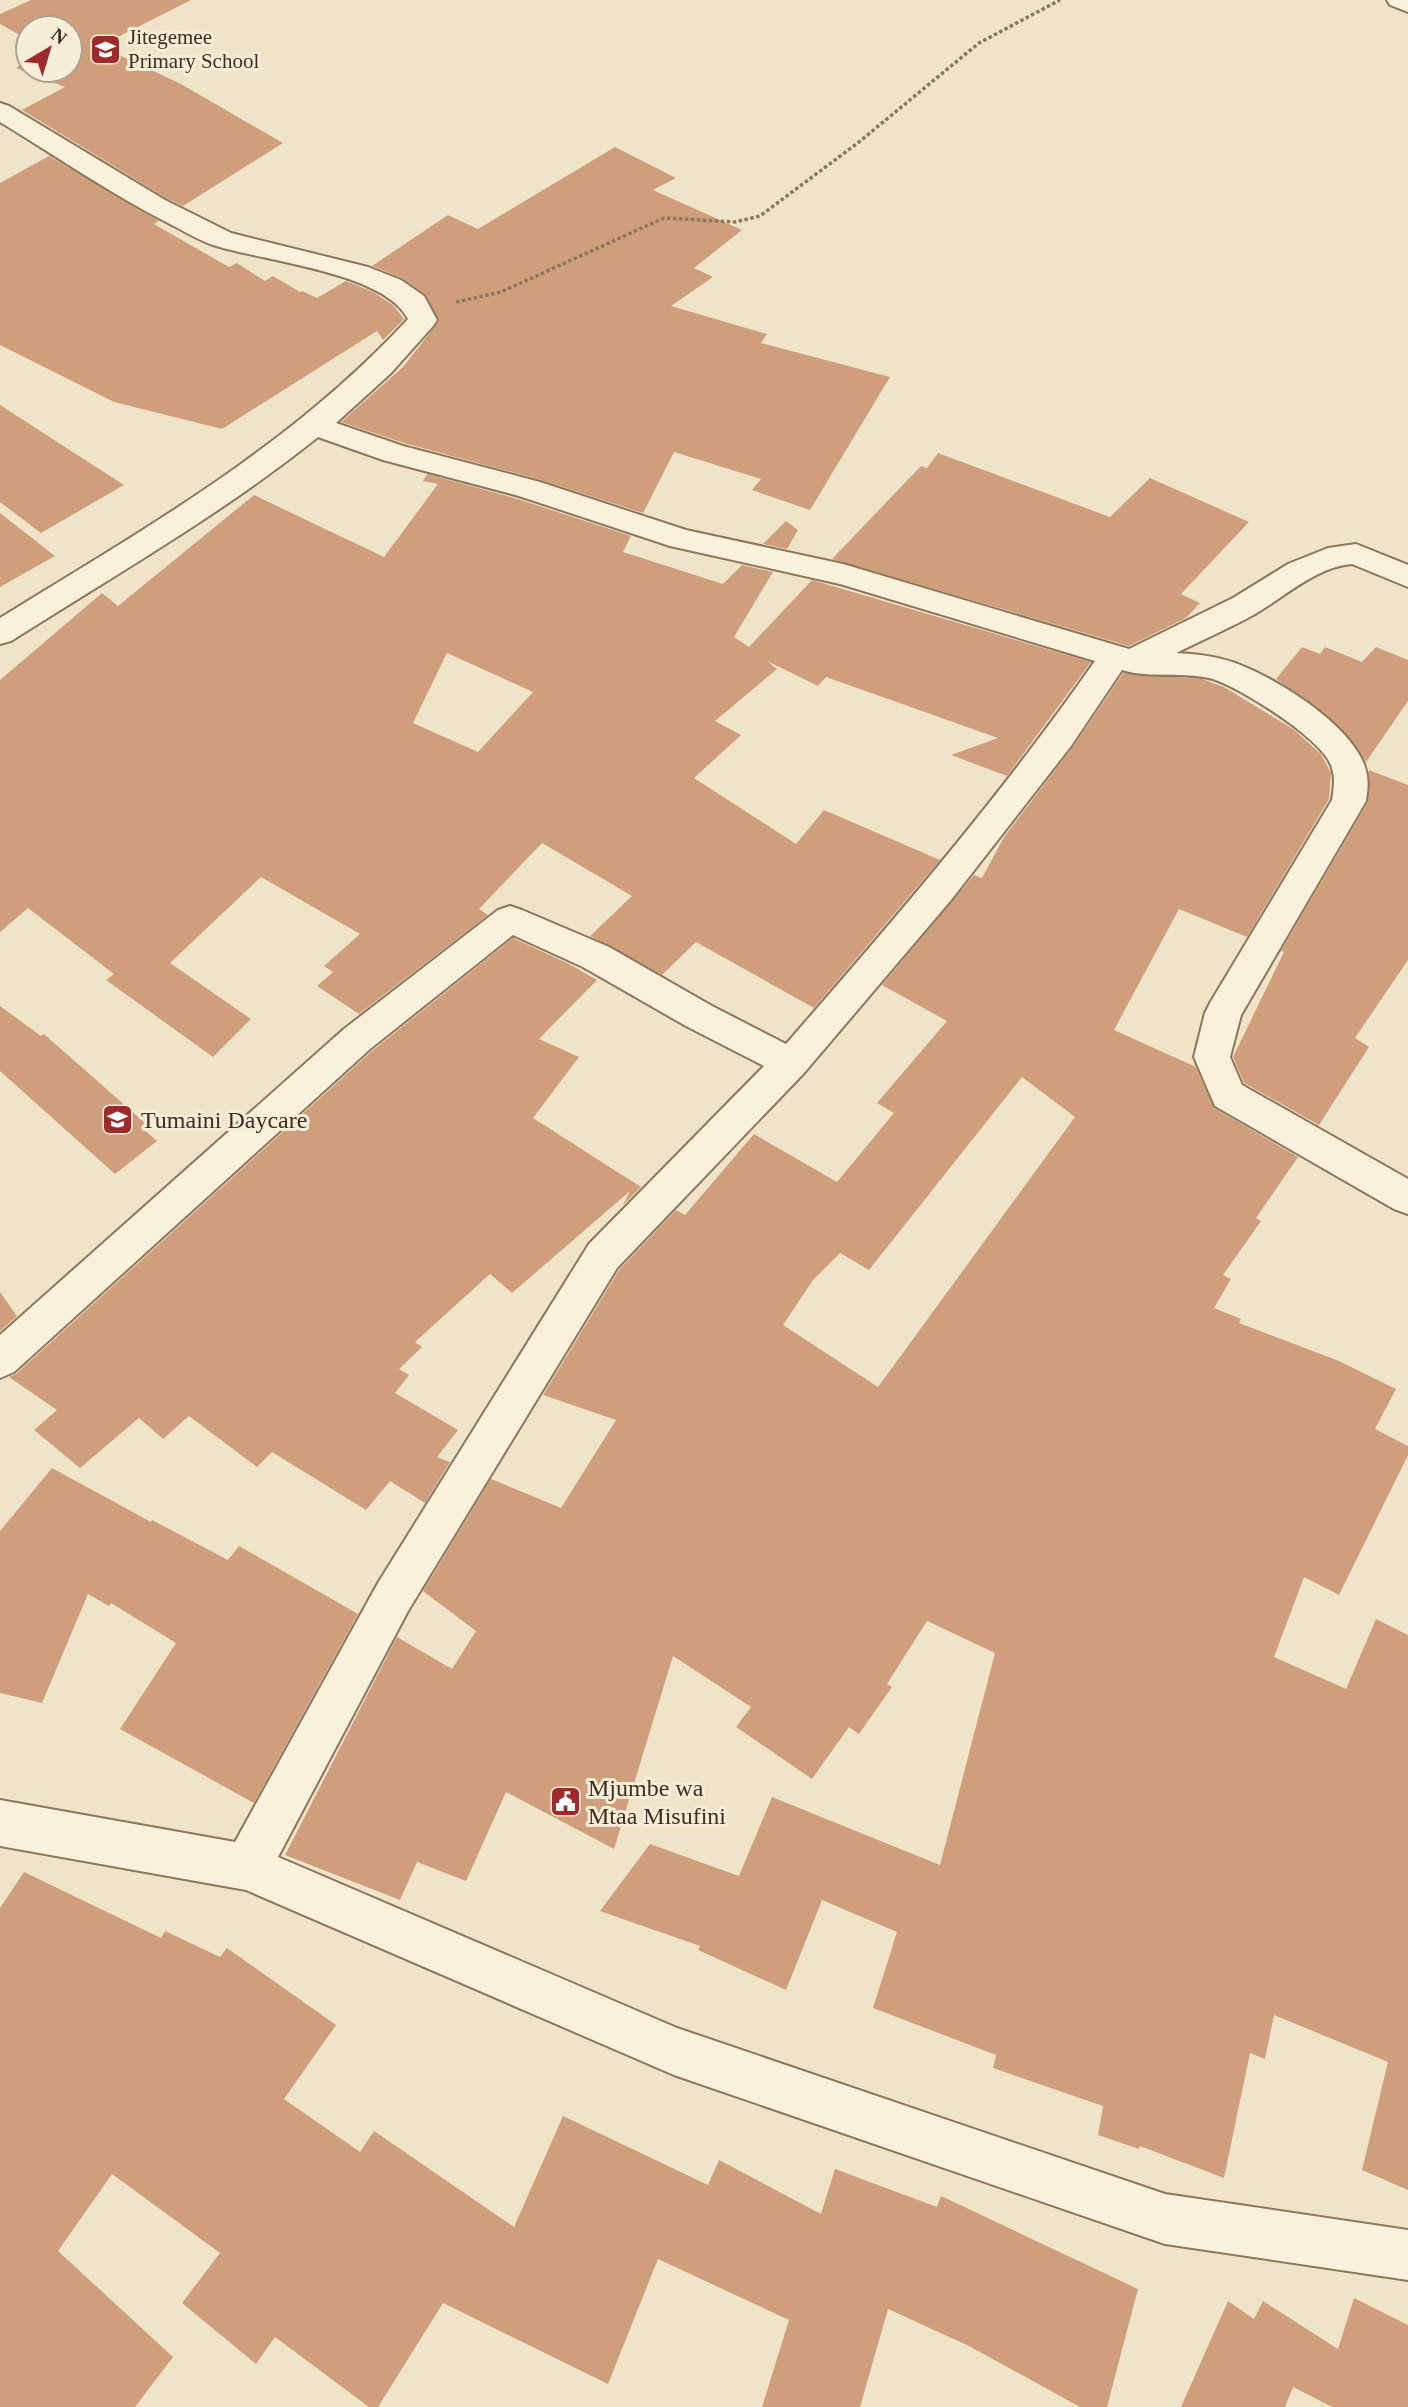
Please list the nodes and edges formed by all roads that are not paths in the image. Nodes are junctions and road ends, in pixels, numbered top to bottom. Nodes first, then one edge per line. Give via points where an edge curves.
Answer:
1 (1399, 0) edge
2 (1408, 5) edge
3 (0, 111) edge
4 (316, 425) junction
5 (1408, 577) edge
6 (0, 633) edge
7 (1123, 659) junction
8 (791, 1063) junction
9 (1408, 1198) edge
10 (0, 1360) edge
11 (0, 1823) edge
12 (247, 1867) junction
13 (1408, 2255) edge

1 - 2 street
3 - 4 street via 156,206 221,239 358,273 391,286 414,302 423,320 400,349
4 - 6 street via 207,502
4 - 7 street via 393,453 528,489 681,539 843,574
5 - 7 street via 1356,554 1339,555 1298,571 1244,606
7 - 8 street via 939,891
7 - 9 street via 1218,669 1286,702 1331,738 1349,767 1354,789 1349,801 1223,1013 1212,1057 1228,1095
8 - 10 street via 596,957 510,919 357,1040
8 - 12 street via 603,1256 393,1597
11 - 12 street
12 - 13 street via 674,2051 1165,2219

